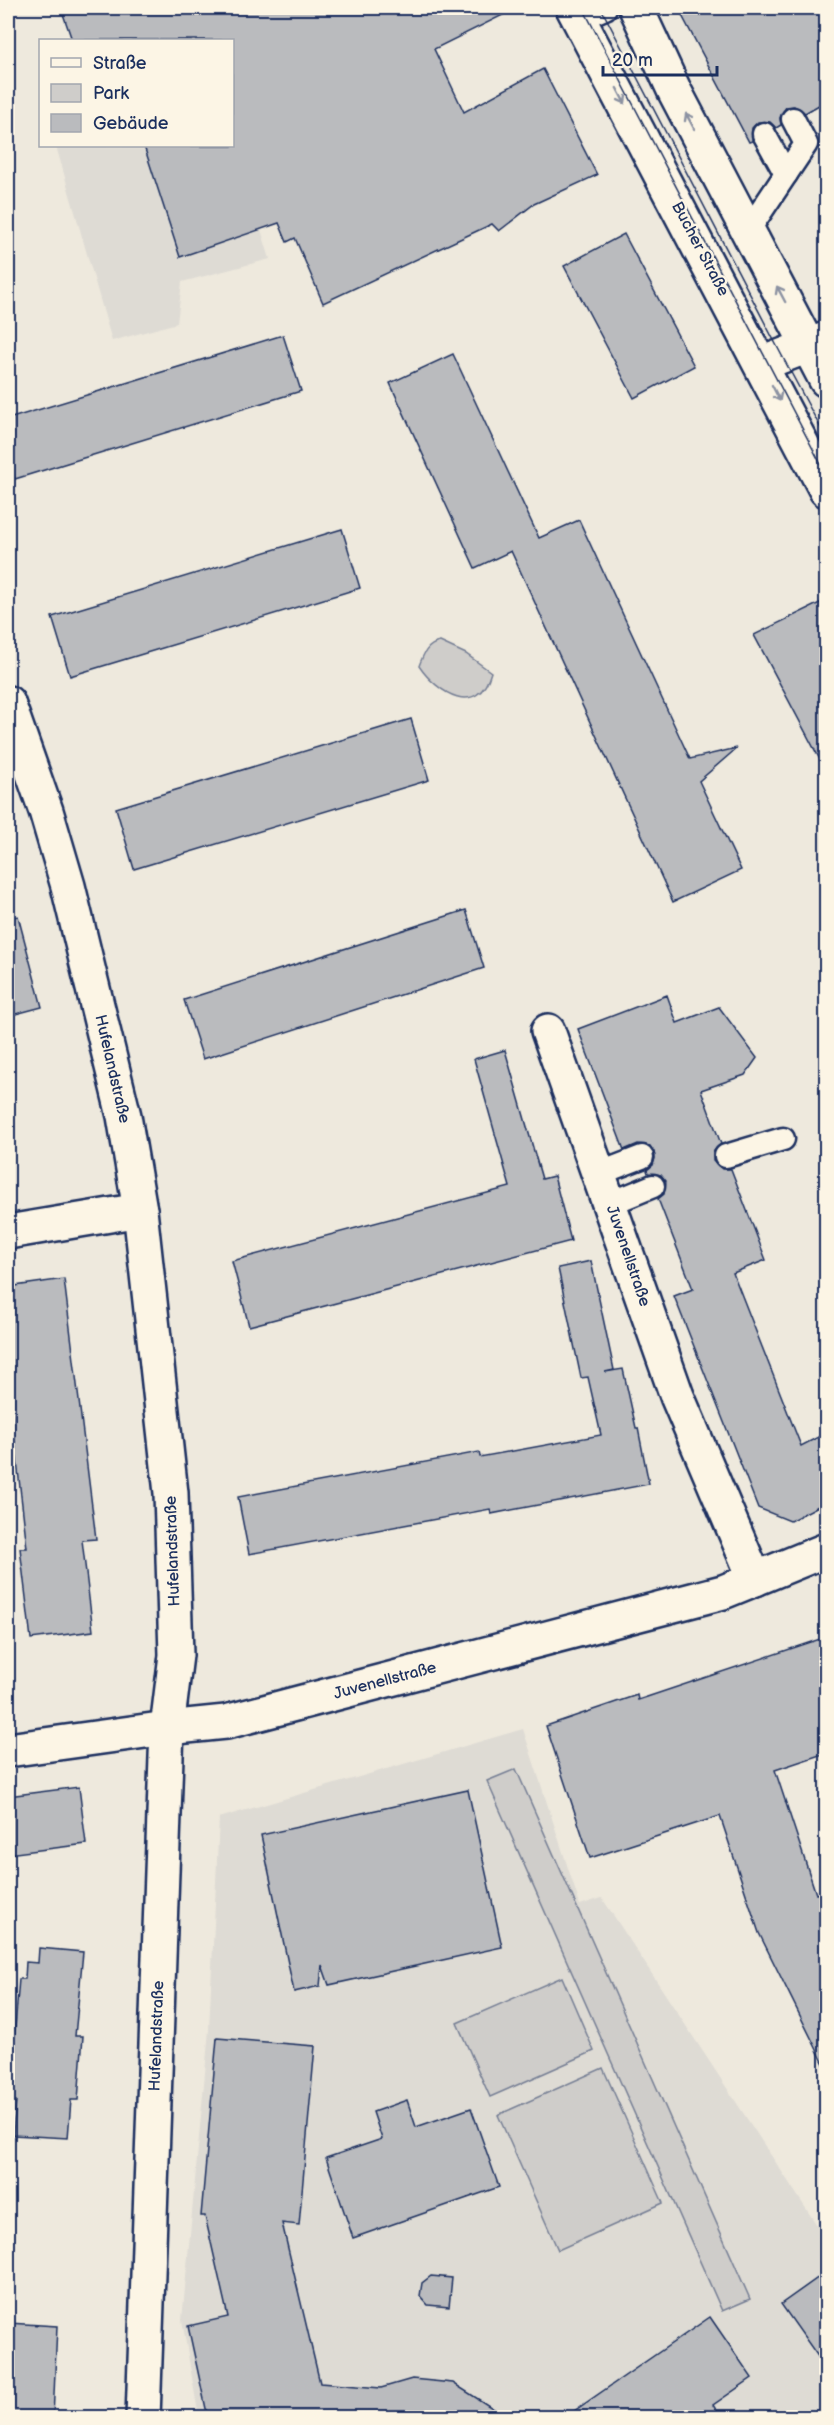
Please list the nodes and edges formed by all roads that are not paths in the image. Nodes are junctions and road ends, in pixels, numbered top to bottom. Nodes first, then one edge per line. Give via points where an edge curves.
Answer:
1 (636, 8) edge
2 (586, 12) edge
3 (793, 119) dead end
4 (764, 134) dead end
5 (786, 174) junction
6 (748, 231) junction
7 (817, 342) edge
8 (761, 364) junction
9 (826, 380) edge
10 (826, 490) edge
11 (8, 703) edge
12 (548, 1030) dead end
13 (783, 1139) dead end
14 (726, 1156) dead end
15 (642, 1157) dead end
16 (653, 1186) dead end
17 (604, 1189) junction
18 (140, 1210) junction
19 (8, 1232) edge
20 (826, 1550) edge
21 (755, 1579) junction
22 (167, 1728) junction
23 (8, 1750) edge
24 (144, 2418) edge

6 -> 1 street
2 -> 8 street, Bucher Straße
3 - 5 lane via 806,144
4 - 5 lane
5 - 6 lane
7 -> 6 street
7 - 8 street
7 - 9 street
8 -> 10 street, Bucher Straße
11 - 18 street, Hufelandstraße via 68,886 124,1116
12 - 17 street, Juvenellstraße
13 - 14 lane
15 - 17 lane
16 - 17 lane
17 - 21 street, Juvenellstraße via 677,1396
18 - 19 street
18 - 22 street, Hufelandstraße via 171,1493 176,1655
20 - 21 street, Juvenellstraße
21 - 22 street, Juvenellstraße via 723,1592 238,1719
22 - 23 street, Juvenellstraße
22 - 24 street, Hufelandstraße

